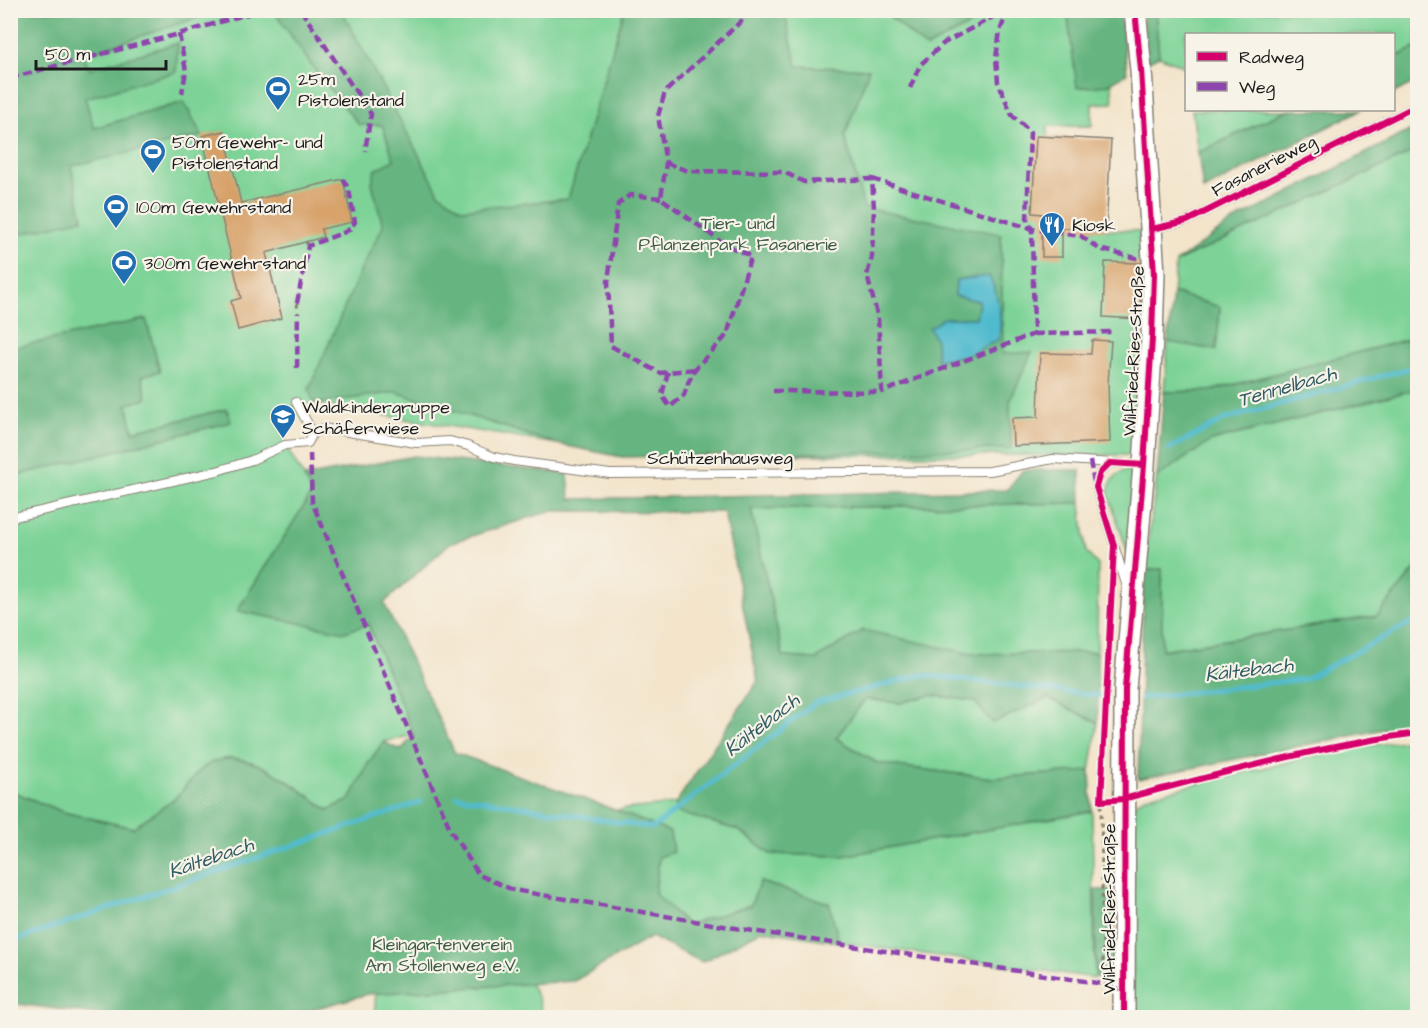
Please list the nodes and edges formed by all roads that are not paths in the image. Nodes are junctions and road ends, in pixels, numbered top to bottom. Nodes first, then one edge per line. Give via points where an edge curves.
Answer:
1 (1135, 10) edge
2 (1418, 105) edge
3 (1152, 229) junction
4 (296, 402) dead end
5 (313, 433) junction
6 (1110, 463) junction
7 (1144, 465) junction
8 (10, 519) edge
9 (1132, 604) junction
10 (1124, 1017) edge

1 - 3 street, Wilfried-Ries-Straße
2 - 3 lane, Fasanerieweg via 1187,221
3 - 7 street, Wilfried-Ries-Straße via 1152,338
4 - 5 lane
5 - 6 lane, Schützenhausweg via 323,428 416,443 450,441 494,457 610,474 990,471 1044,459
5 - 8 lane via 308,443 285,445 217,471
6 - 7 lane, Schützenhausweg
6 - 9 lane via 1100,473 1096,487
7 - 9 street, Wilfried-Ries-Straße
9 - 10 street, Wilfried-Ries-Straße via 1125,689

